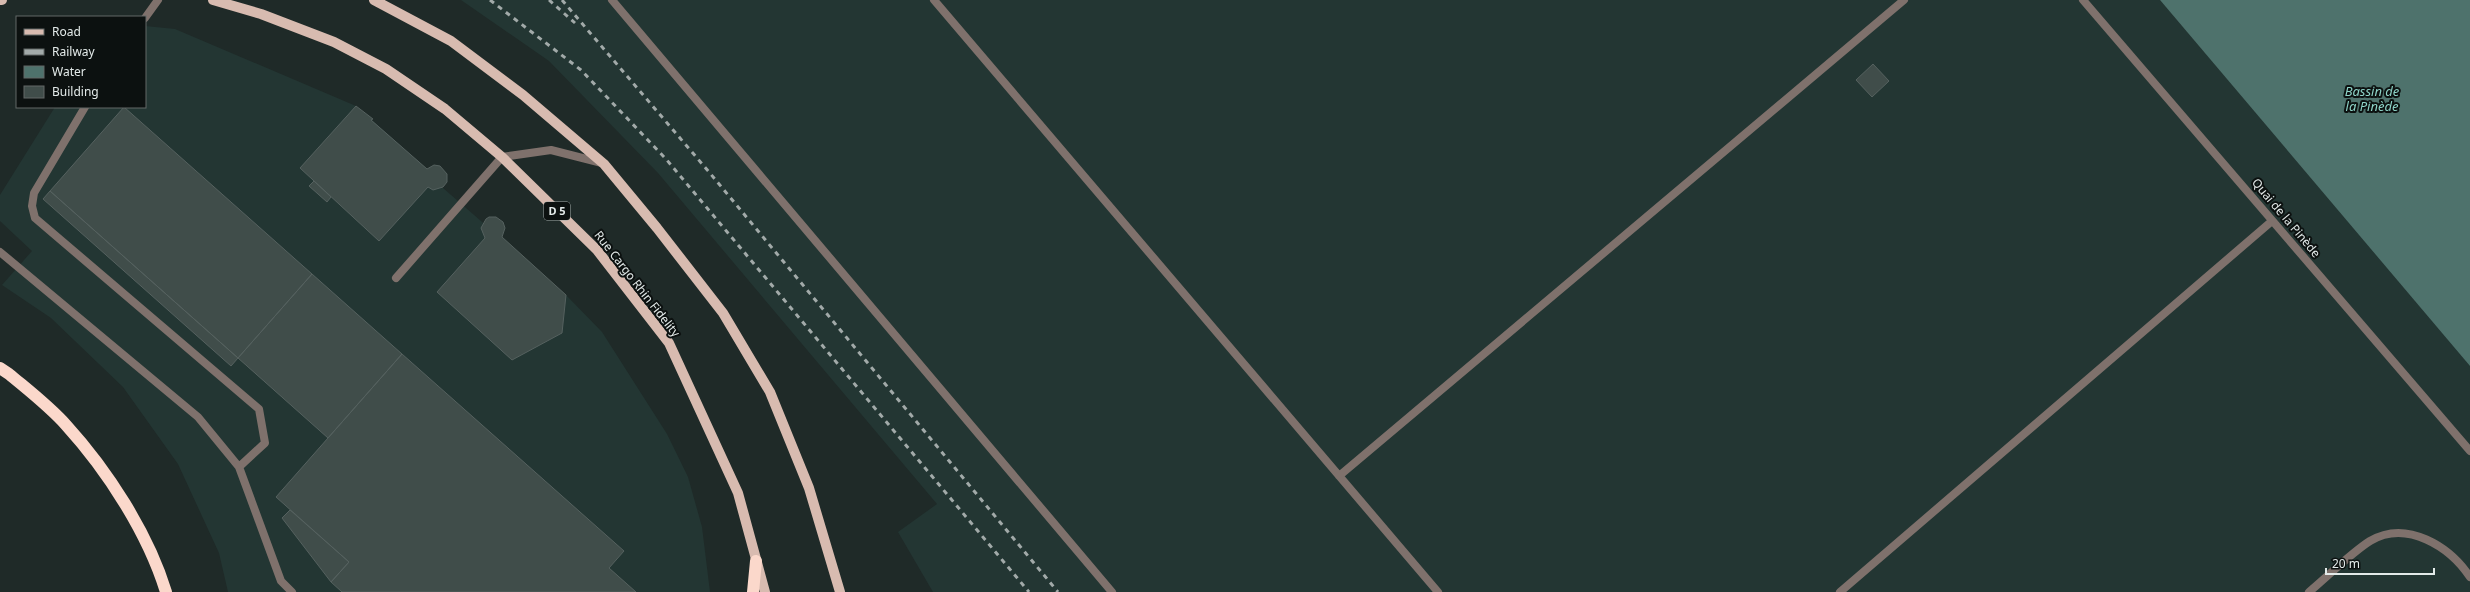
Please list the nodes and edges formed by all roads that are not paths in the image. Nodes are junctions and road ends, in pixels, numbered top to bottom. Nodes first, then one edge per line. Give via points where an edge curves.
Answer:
1 (158, 0) edge
2 (213, 0) edge
3 (374, 0) edge
4 (612, 0) edge
5 (934, 0) edge
6 (1904, 0) edge
7 (2083, 0) edge
8 (146, 17) edge
9 (84, 108) edge
10 (502, 157) junction
11 (604, 164) junction
12 (2272, 221) junction
13 (0, 252) edge
14 (396, 278) dead end
15 (0, 368) edge
16 (2470, 451) edge
17 (239, 467) junction
18 (1339, 476) junction
19 (756, 560) junction
20 (2470, 577) edge
21 (166, 592) edge
22 (292, 592) edge
23 (753, 592) edge
24 (765, 592) edge
25 (840, 592) edge
26 (1112, 592) edge
27 (1438, 592) edge
28 (1840, 592) edge
29 (2309, 592) edge

1 - 8 lane
2 - 10 main road, Rue Cargo Rhin Fidelity / D 5 via 261,14 334,42 386,69 445,109
3 - 11 main road via 451,41 523,95
4 - 26 lane
5 - 18 lane
6 - 18 lane
7 - 12 lane, Quai de la Pinède
9 - 17 lane via 34,193 32,206 35,218 259,409 265,443
10 - 11 lane via 551,150
10 - 14 lane
10 - 19 main road, Rue Cargo Rhin Fidelity / D 5 via 597,250 669,343 738,493
11 - 25 main road via 658,228 723,313 770,392 809,488
12 - 16 lane, Quai de la Pinède
12 - 28 lane
13 - 17 lane via 198,417
15 - 21 highway via 65,424 95,460 144,537
17 - 22 lane via 281,581
18 - 27 lane
19 - 23 highway
19 - 24 main road, D 5
20 - 29 lane via 2445,549 2428,540 2400,533 2384,534 2370,541

